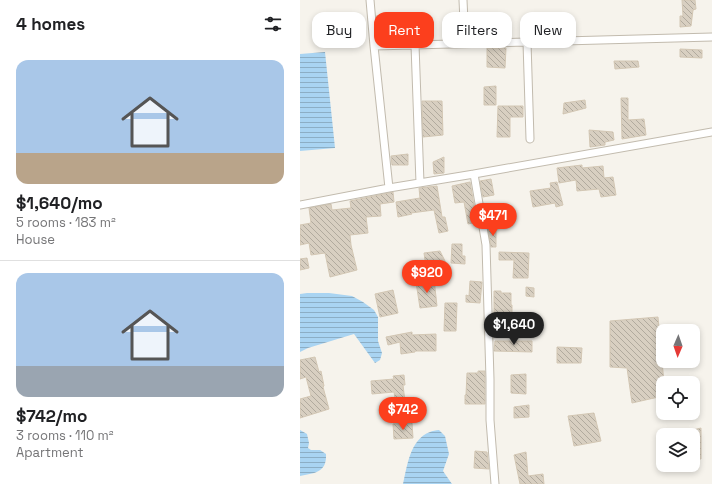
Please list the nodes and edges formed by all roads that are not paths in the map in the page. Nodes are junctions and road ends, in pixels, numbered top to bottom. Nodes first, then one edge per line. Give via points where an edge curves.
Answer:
1 (370, 0) edge
2 (463, 0) edge
3 (464, 12) edge
4 (712, 37) edge
5 (576, 41) edge
6 (374, 46) edge
7 (374, 48) edge
8 (414, 48) edge
9 (526, 48) edge
10 (712, 132) edge
11 (530, 139) dead end
12 (474, 174) junction
13 (420, 183) junction
14 (389, 188) junction
15 (300, 205) edge
16 (495, 484) edge

1 - 6 street
2 - 3 street
4 - 5 street
7 - 14 street
8 - 13 street
9 - 11 street
10 - 12 street
12 - 13 street
12 - 16 street via 486,246 490,420
13 - 14 street
14 - 15 street

